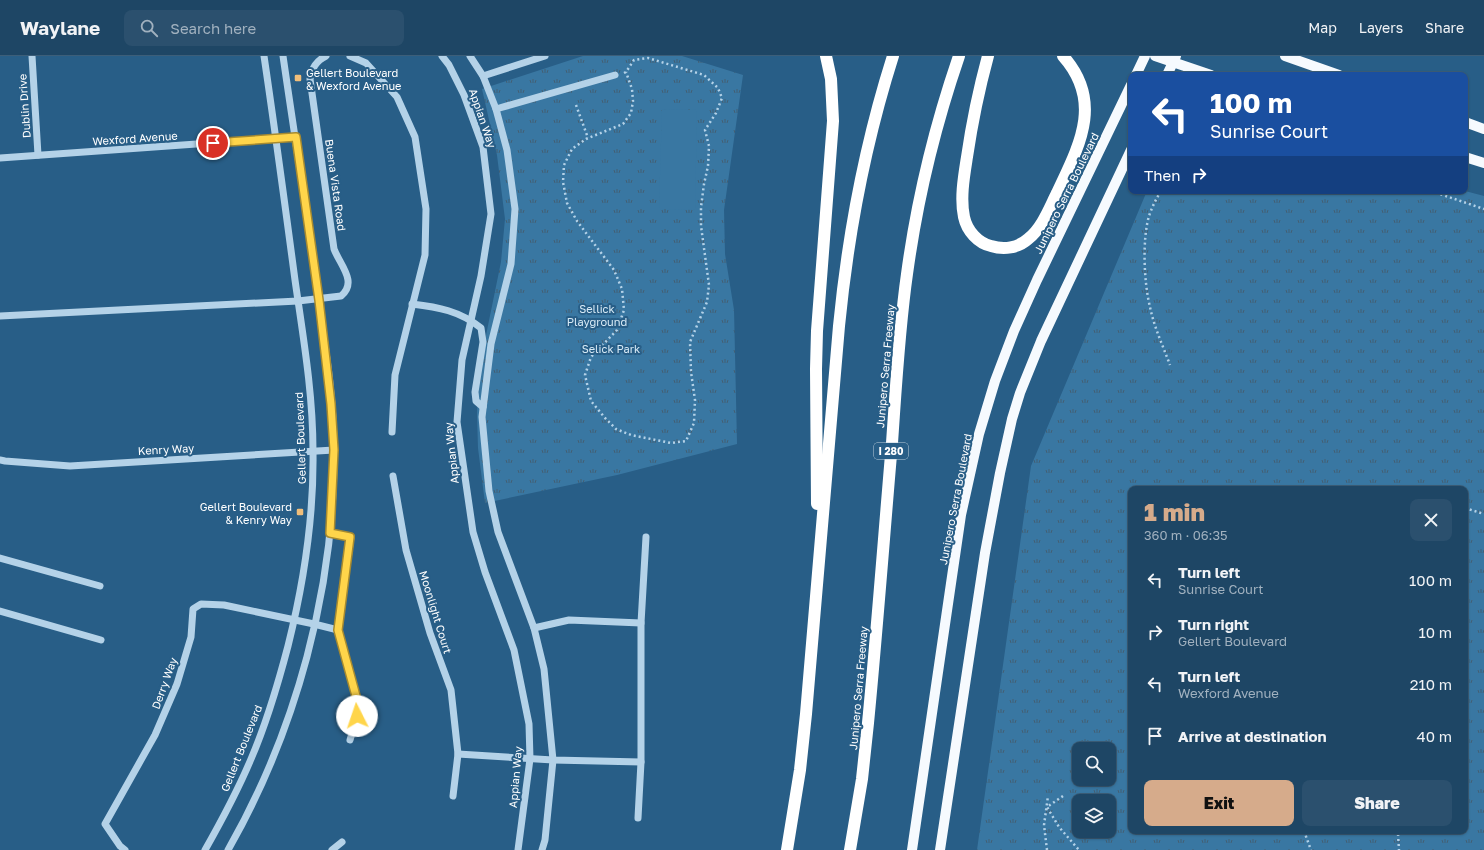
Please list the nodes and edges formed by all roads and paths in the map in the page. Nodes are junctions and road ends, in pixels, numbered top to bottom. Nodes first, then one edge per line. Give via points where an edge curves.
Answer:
1 (32, 56) edge
2 (264, 56) edge
3 (283, 56) edge
4 (326, 56) edge
5 (350, 56) edge
6 (442, 56) edge
7 (470, 56) edge
8 (545, 56) edge
9 (826, 56) edge
10 (893, 56) edge
11 (959, 56) edge
12 (988, 56) edge
13 (1063, 56) edge
14 (1145, 56) edge
15 (1156, 56) edge
16 (1285, 56) edge
17 (1174, 59) edge
18 (1137, 72) edge
19 (1168, 72) edge
20 (1204, 72) edge
21 (1330, 72) edge
22 (615, 75) dead end
23 (483, 76) junction
24 (1128, 91) edge
25 (576, 105) dead end
26 (496, 109) junction
27 (1468, 123) edge
28 (1484, 129) edge
29 (296, 137) junction
30 (588, 138) junction
31 (276, 139) junction
32 (38, 155) junction
33 (1128, 156) edge
34 (0, 158) edge
35 (1468, 158) edge
36 (1484, 163) edge
37 (1128, 165) edge
38 (1111, 192) junction
39 (1160, 194) edge
40 (1439, 194) edge
41 (1484, 209) edge
42 (319, 300) junction
43 (298, 301) junction
44 (412, 304) junction
45 (0, 316) edge
46 (471, 320) junction
47 (1170, 364) dead end
48 (483, 407) junction
49 (392, 432) dead end
50 (334, 450) junction
51 (314, 452) junction
52 (0, 460) edge
53 (393, 476) dead end
54 (1468, 509) edge
55 (1484, 514) edge
56 (330, 533) junction
57 (646, 537) dead end
58 (0, 558) edge
59 (818, 575) junction
60 (100, 586) dead end
61 (0, 611) edge
62 (295, 619) junction
63 (641, 623) junction
64 (314, 624) junction
65 (534, 628) junction
66 (338, 630) junction
67 (101, 640) dead end
68 (350, 740) dead end
69 (458, 754) junction
70 (530, 759) junction
71 (553, 760) junction
72 (641, 762) junction
73 (453, 796) dead end
74 (1048, 796) dead end
75 (1063, 796) dead end
76 (1047, 807) junction
77 (638, 818) dead end
78 (1305, 834) edge
79 (1398, 834) dead end
80 (342, 842) dead end
81 (125, 850) edge
82 (205, 850) edge
83 (228, 850) edge
84 (332, 850) edge
85 (518, 850) edge
86 (542, 850) edge
87 (787, 850) edge
88 (850, 850) edge
89 (912, 850) edge
90 (940, 850) edge
91 (1046, 850) edge
92 (1079, 850) edge
93 (1311, 850) edge
94 (1399, 850) edge

1 - 32 street, Dublin Drive
2 - 31 street, Gellert Boulevard
3 - 29 street
4 - 42 street, Buena Vista Road via 318,60 312,69 310,79 334,249 347,272 348,286 341,296
5 - 44 street via 366,63 397,97 415,137 426,209 426,240 425,255
6 - 46 street, Appian Way via 464,95 483,147 491,214
7 - 23 street, Appian Way
8 - 23 street
9 - 59 highway via 831,79 833,121 816,369
10 - 59 highway via 871,132 848,242 838,326
11 - 88 highway, Junipero Serra Freeway / I 280 via 927,166 907,275 869,717
12 - 13 highway via 969,145 963,187 963,210 966,223 977,239 989,246 1002,248 1022,243 1035,232 1054,199 1082,136 1086,112 1084,95 1078,77
14 - 18 main road
15 - 17 main road
16 - 21 main road
17 - 19 main road
17 - 20 main road
22 - 26 street
23 - 26 street, Appian Way
24 - 89 main road, Junipero Serra Boulevard via 1014,330 981,428 962,515
25 - 30 path
26 - 48 street, Appian Way via 507,150 515,209 511,264 491,344
27 - 28 main road
29 - 31 street, Wexford Avenue
29 - 42 street
30 - 30 path via 572,149 564,165 563,182 568,203 577,221 614,270 622,290 624,310 617,330 591,357 586,375 591,400 616,429 631,435 671,443 686,442 694,423 695,400 690,342 707,302 709,285 701,206 708,166 709,146 705,130 722,98 718,88 704,75 648,58 634,60 626,72 632,89 631,113 623,124
31 - 32 street, Wexford Avenue
31 - 43 street, Gellert Boulevard
32 - 34 street, Wexford Avenue
33 - 38 main road
35 - 36 main road
37 - 38 main road
38 - 90 main road via 1044,335 1012,419 985,553
39 - 47 path via 1151,211 1146,234 1147,283 1156,329
40 - 41 path
42 - 43 street
42 - 50 street
43 - 45 street
43 - 51 street, Gellert Boulevard via 312,405
44 - 46 street via 460,314
44 - 49 street via 394,375
46 - 48 street via 481,328 483,336 475,392 476,400
46 - 70 street, Appian Way via 462,360 457,422 464,477 473,532 514,650 529,724
48 - 65 street, Appian Way via 489,491 498,532
50 - 51 street, Kenry Way
50 - 56 street
51 - 52 street, Kenry Way via 70,466
51 - 62 street, Gellert Boulevard via 309,538
53 - 69 street, Moonlight Court via 406,550 430,633 451,690
54 - 55 path
56 - 64 street
56 - 66 street via 350,537
57 - 63 street
58 - 60 street
59 - 87 highway via 804,742
61 - 67 street
62 - 64 street
62 - 81 street, Derry Way via 224,605 201,604 193,609 191,637 177,684 155,735 105,824
62 - 82 street, Gellert Boulevard via 281,674 252,757
63 - 65 street via 570,620
63 - 72 street
64 - 66 street
64 - 83 street via 300,679 273,758 254,802
65 - 71 street, Appian Way via 544,669
66 - 68 street via 356,696 357,716
69 - 70 street
69 - 73 street, Moonlight Court
70 - 71 street
70 - 85 street, Appian Way
71 - 72 street
71 - 86 street, Appian Way
72 - 77 street
74 - 76 path
75 - 76 path
76 - 91 path via 1044,825
76 - 92 path via 1059,827
78 - 93 path
79 - 94 path
80 - 84 street

